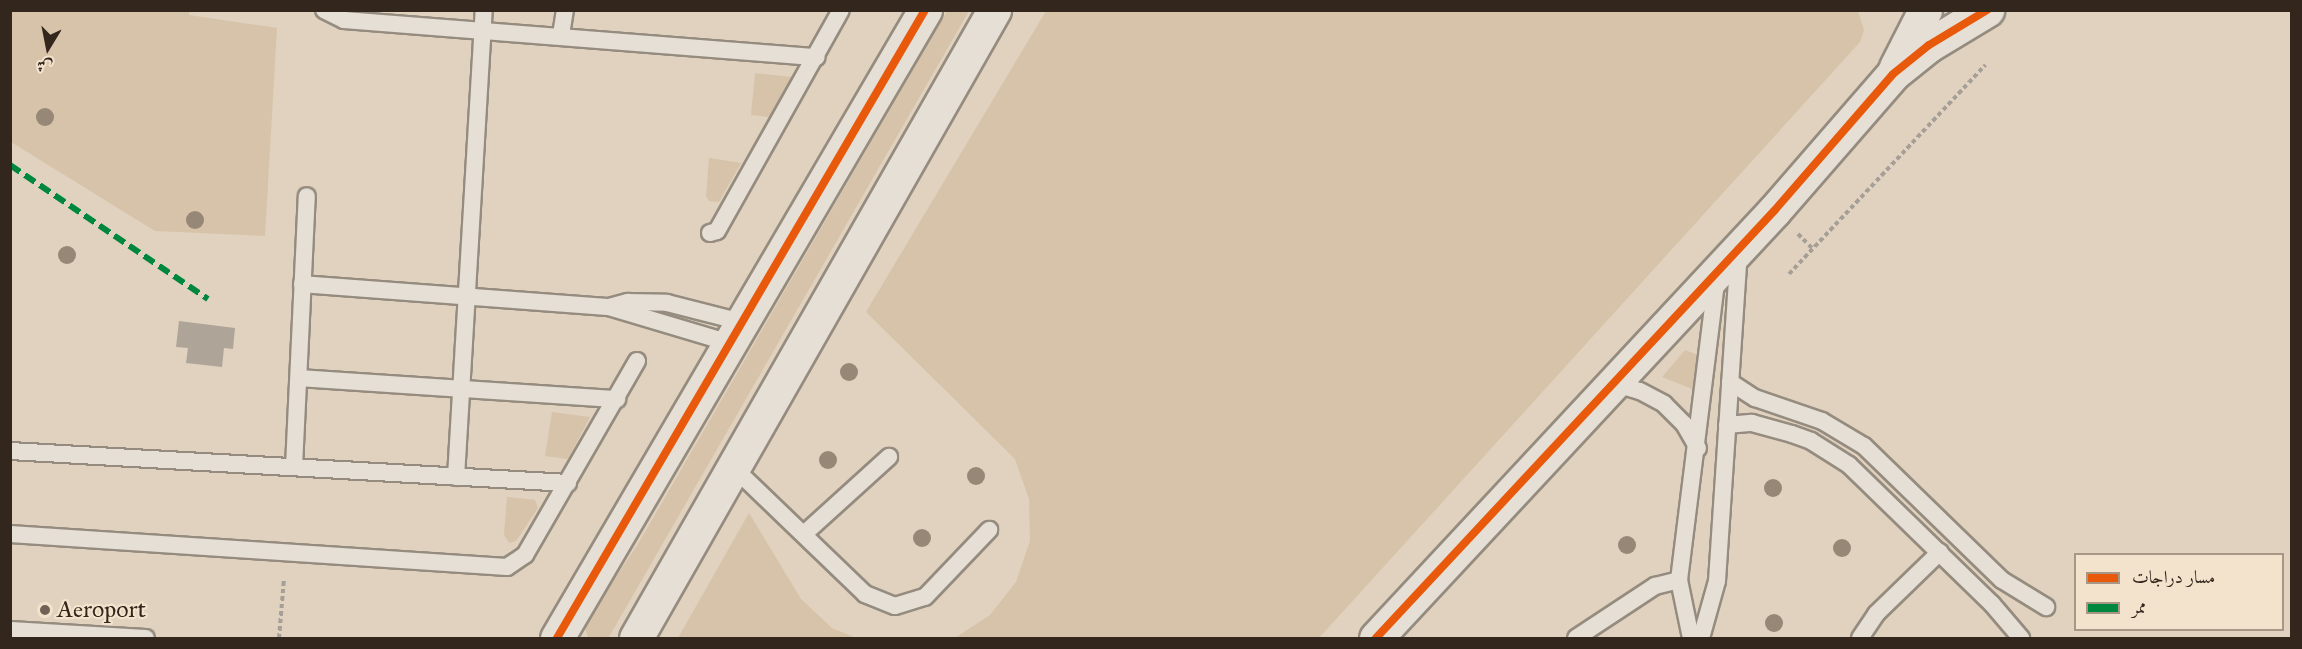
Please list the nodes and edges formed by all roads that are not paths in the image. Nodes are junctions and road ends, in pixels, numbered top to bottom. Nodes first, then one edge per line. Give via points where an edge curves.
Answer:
1 (324, 10) edge
2 (484, 10) edge
3 (565, 10) edge
4 (841, 10) edge
5 (925, 10) edge
6 (994, 10) edge
7 (1925, 10) edge
8 (1987, 10) edge
9 (483, 31) junction
10 (561, 35) junction
11 (817, 57) junction
12 (1893, 74) junction
13 (307, 196) dead end
14 (710, 234) dead end
15 (1729, 259) junction
16 (302, 284) junction
17 (467, 296) junction
18 (609, 307) junction
19 (736, 333) junction
20 (637, 361) dead end
21 (299, 378) junction
22 (1730, 382) junction
23 (1613, 383) junction
24 (462, 388) junction
25 (617, 399) junction
26 (1727, 425) junction
27 (1698, 448) junction
28 (10, 451) edge
29 (889, 457) dead end
30 (732, 466) junction
31 (294, 467) junction
32 (456, 477) junction
33 (568, 483) junction
34 (989, 530) dead end
35 (10, 534) edge
36 (804, 534) junction
37 (1940, 552) junction
38 (1679, 580) junction
39 (2046, 607) dead end
40 (10, 630) edge
41 (1583, 636) edge
42 (146, 639) edge
43 (557, 639) edge
44 (636, 639) edge
45 (1376, 639) edge
46 (1691, 639) edge
47 (1701, 639) edge
48 (1860, 639) edge
49 (2021, 639) edge

1 - 9 lane via 344,20
2 - 9 lane
3 - 10 lane
4 - 11 lane
5 - 19 street
6 - 30 street
7 - 12 street
8 - 12 street via 1929,45
9 - 10 lane
9 - 17 lane
10 - 11 lane
11 - 14 lane via 717,231
12 - 15 street
13 - 16 lane
15 - 22 lane
15 - 23 street
15 - 27 lane
16 - 17 lane
16 - 21 lane
17 - 18 lane
17 - 24 lane
18 - 19 lane
18 - 19 lane via 628,302 667,303
19 - 43 street
20 - 25 lane
21 - 24 lane
21 - 31 lane
22 - 26 lane
22 - 39 lane via 1755,398 1822,421 1864,446 2002,580
23 - 27 lane via 1664,404 1684,424
23 - 45 street
24 - 25 lane
24 - 32 lane
25 - 33 lane
26 - 37 lane via 1764,425 1830,452 1868,480
26 - 47 lane via 1717,581
27 - 38 lane
28 - 31 lane
29 - 36 lane
30 - 36 lane
30 - 44 street
31 - 32 lane
32 - 33 lane
33 - 35 lane via 525,555 507,567
34 - 36 lane via 926,597 895,606 865,594
37 - 48 lane via 1876,614
37 - 49 lane
38 - 41 lane via 1655,586
38 - 46 lane
40 - 42 lane

